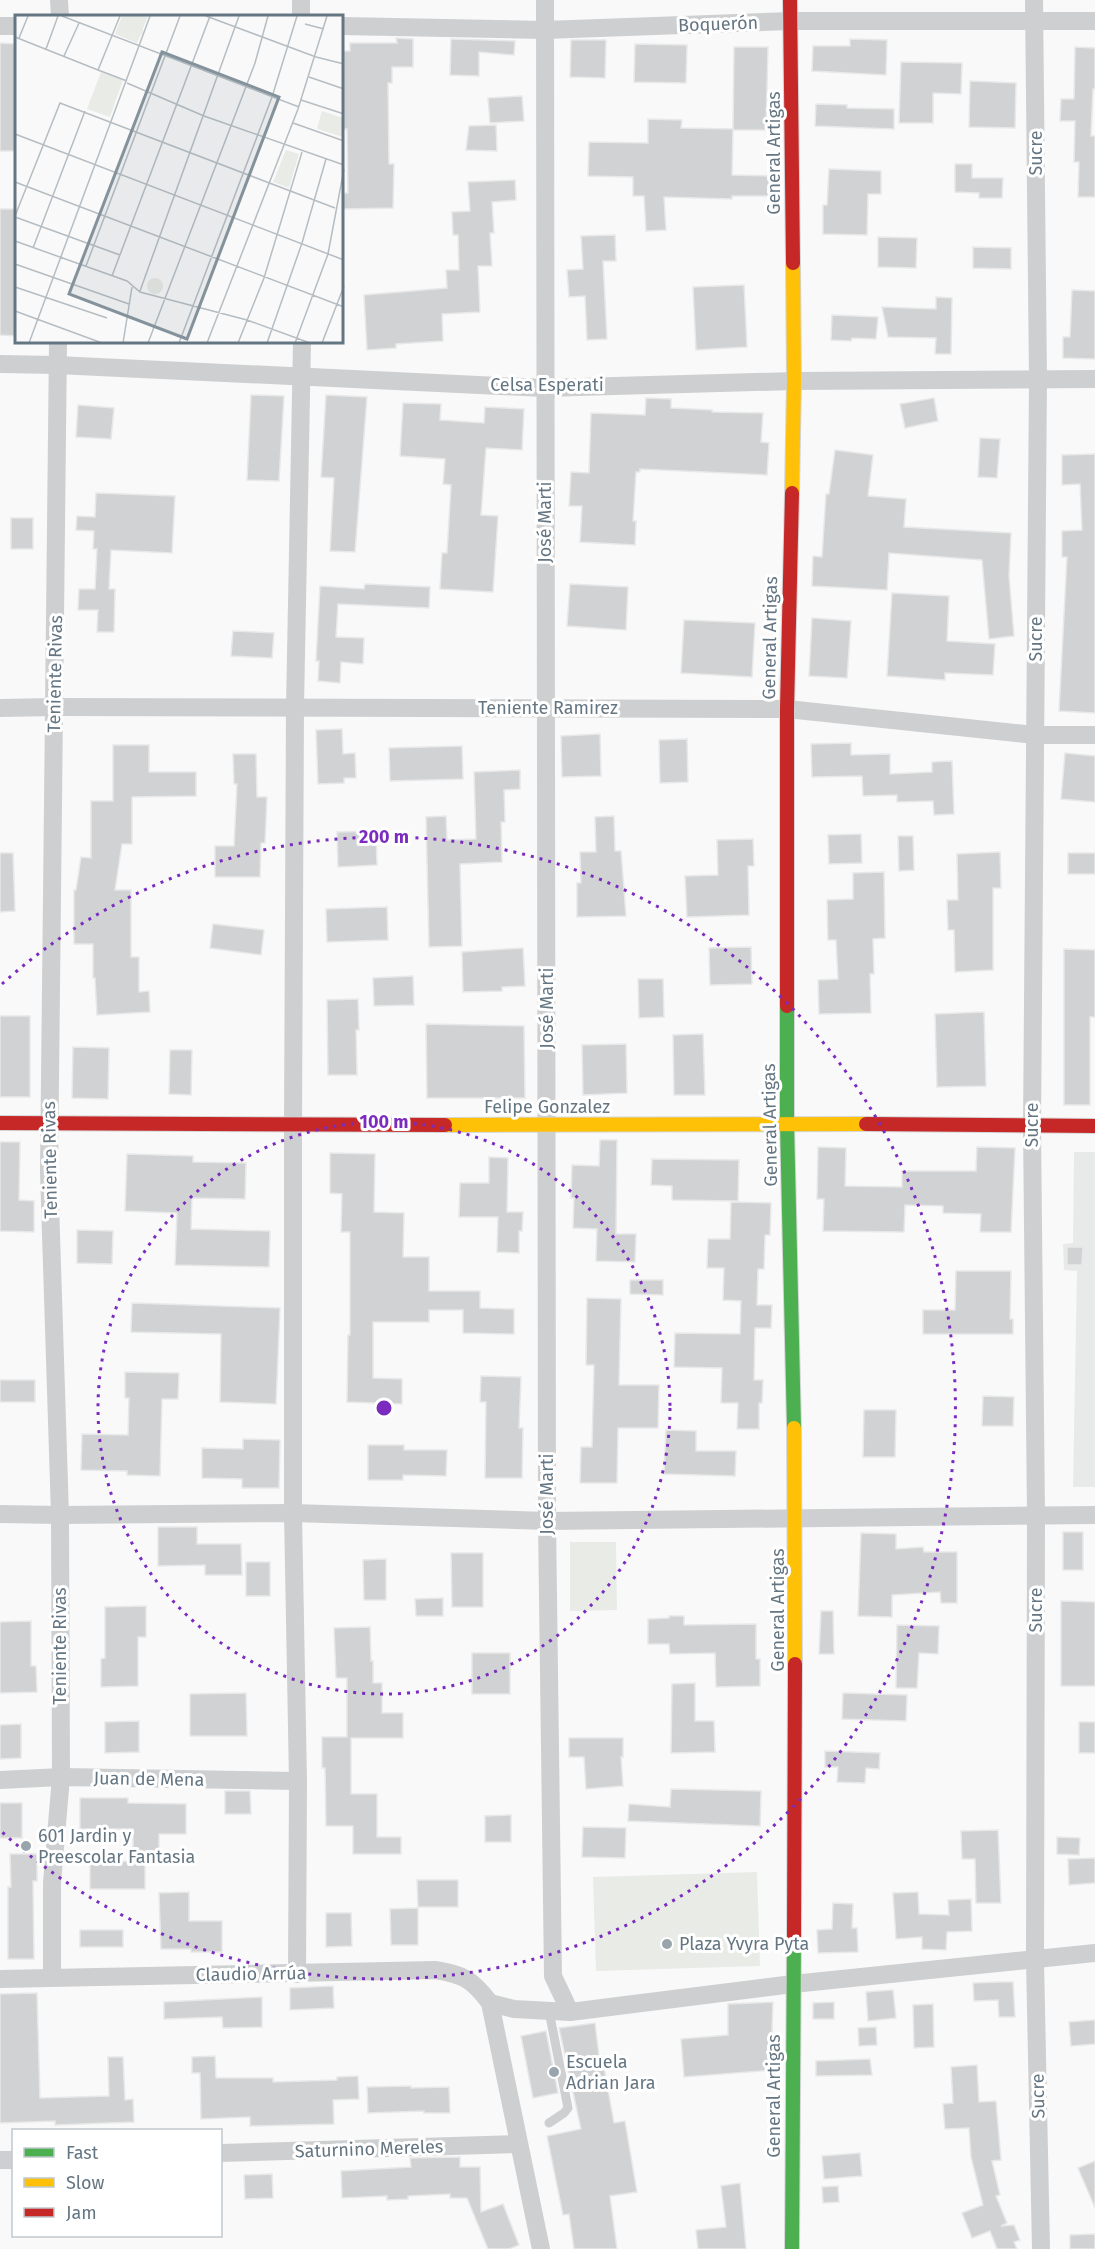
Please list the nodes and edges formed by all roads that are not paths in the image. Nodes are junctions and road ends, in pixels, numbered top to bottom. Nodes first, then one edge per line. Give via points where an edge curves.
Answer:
1 (59, 0) edge
2 (545, 0) edge
3 (790, 0) edge
4 (1034, 0) edge
5 (60, 15) edge
6 (791, 21) junction
7 (1035, 21) junction
8 (1095, 21) edge
9 (344, 26) edge
10 (545, 30) junction
11 (58, 344) edge
12 (302, 344) edge
13 (0, 364) edge
14 (57, 365) junction
15 (302, 377) junction
16 (1038, 379) junction
17 (1095, 379) edge
18 (794, 381) junction
19 (544, 388) junction
20 (55, 706) junction
21 (296, 707) junction
22 (0, 708) edge
23 (546, 708) junction
24 (787, 708) junction
25 (1035, 735) junction
26 (1095, 735) edge
27 (0, 1123) edge
28 (49, 1123) junction
29 (787, 1123) junction
30 (293, 1125) junction
31 (547, 1125) junction
32 (1032, 1126) junction
33 (1095, 1126) edge
34 (293, 1513) junction
35 (0, 1514) edge
36 (60, 1515) junction
37 (1036, 1515) junction
38 (1095, 1515) edge
39 (796, 1518) junction
40 (547, 1521) junction
41 (61, 1778) junction
42 (0, 1779) edge
43 (298, 1780) junction
44 (1095, 1953) edge
45 (1035, 1960) junction
46 (297, 1974) junction
47 (52, 1977) junction
48 (0, 1979) edge
49 (793, 1984) junction
50 (489, 2003) junction
51 (549, 2011) junction
52 (570, 2012) junction
53 (549, 2122) dead end
54 (518, 2144) junction
55 (222, 2153) edge
56 (541, 2249) edge
57 (792, 2249) edge
58 (1041, 2249) edge

1 - 5 street
2 - 10 street, José Marti
3 - 6 street, General Artigas
4 - 7 street, Sucre
6 - 7 street, Boquerón
6 - 10 street, Boquerón
6 - 18 street, General Artigas
7 - 8 street, Boquerón
7 - 16 street, Sucre
9 - 10 street, Boquerón
10 - 19 street, José Marti
11 - 14 street, Teniente Rivas
12 - 15 street
13 - 14 street, Celsa Esperati
14 - 15 street, Celsa Esperati
14 - 20 street, Teniente Rivas
15 - 19 street, Celsa Esperati
15 - 21 street
16 - 17 street, Celsa Esperati
16 - 18 street, Celsa Esperati
16 - 25 street, Sucre
18 - 19 street, Celsa Esperati
18 - 24 street, General Artigas
19 - 23 street, José Marti
20 - 21 street, Teniente Ramirez
20 - 22 street, Teniente Ramirez
20 - 28 street, Teniente Rivas
21 - 23 street, Teniente Ramirez
21 - 30 street
23 - 24 street, Teniente Ramirez
23 - 31 street, José Marti
24 - 25 street, Teniente Ramirez
24 - 29 street, General Artigas
25 - 26 street, Teniente Ramirez
25 - 32 street, Sucre
27 - 28 street, Felipe Gonzalez
28 - 30 street, Felipe Gonzalez
28 - 36 street, Teniente Rivas
29 - 31 street, Felipe Gonzalez
29 - 32 street, Felipe Gonzalez
29 - 39 street, General Artigas
30 - 31 street, Felipe Gonzalez
30 - 34 street
31 - 40 street, José Marti
32 - 33 street, Felipe Gonzalez
32 - 37 street, Sucre
34 - 36 street
34 - 40 street
34 - 43 street
35 - 36 street
36 - 41 street, Teniente Rivas
37 - 38 street
37 - 39 street
37 - 45 street, Sucre
39 - 40 street
39 - 49 street, General Artigas
40 - 52 street, José Marti via 553,1976
41 - 42 street, Juan de Mena
41 - 43 street, Juan de Mena
41 - 47 street, Teniente Rivas via 52,1882
43 - 46 street
44 - 45 street
45 - 49 street
45 - 58 street, Sucre
46 - 47 street, Claudio Arrúa
46 - 50 street, Claudio Arrúa via 435,1970 468,1979
47 - 48 street, Claudio Arrúa
49 - 52 street
49 - 57 street, General Artigas
50 - 51 street
50 - 54 street
51 - 52 street
51 - 53 lane via 568,2108
54 - 55 street, Saturnino Mereles
54 - 56 street

